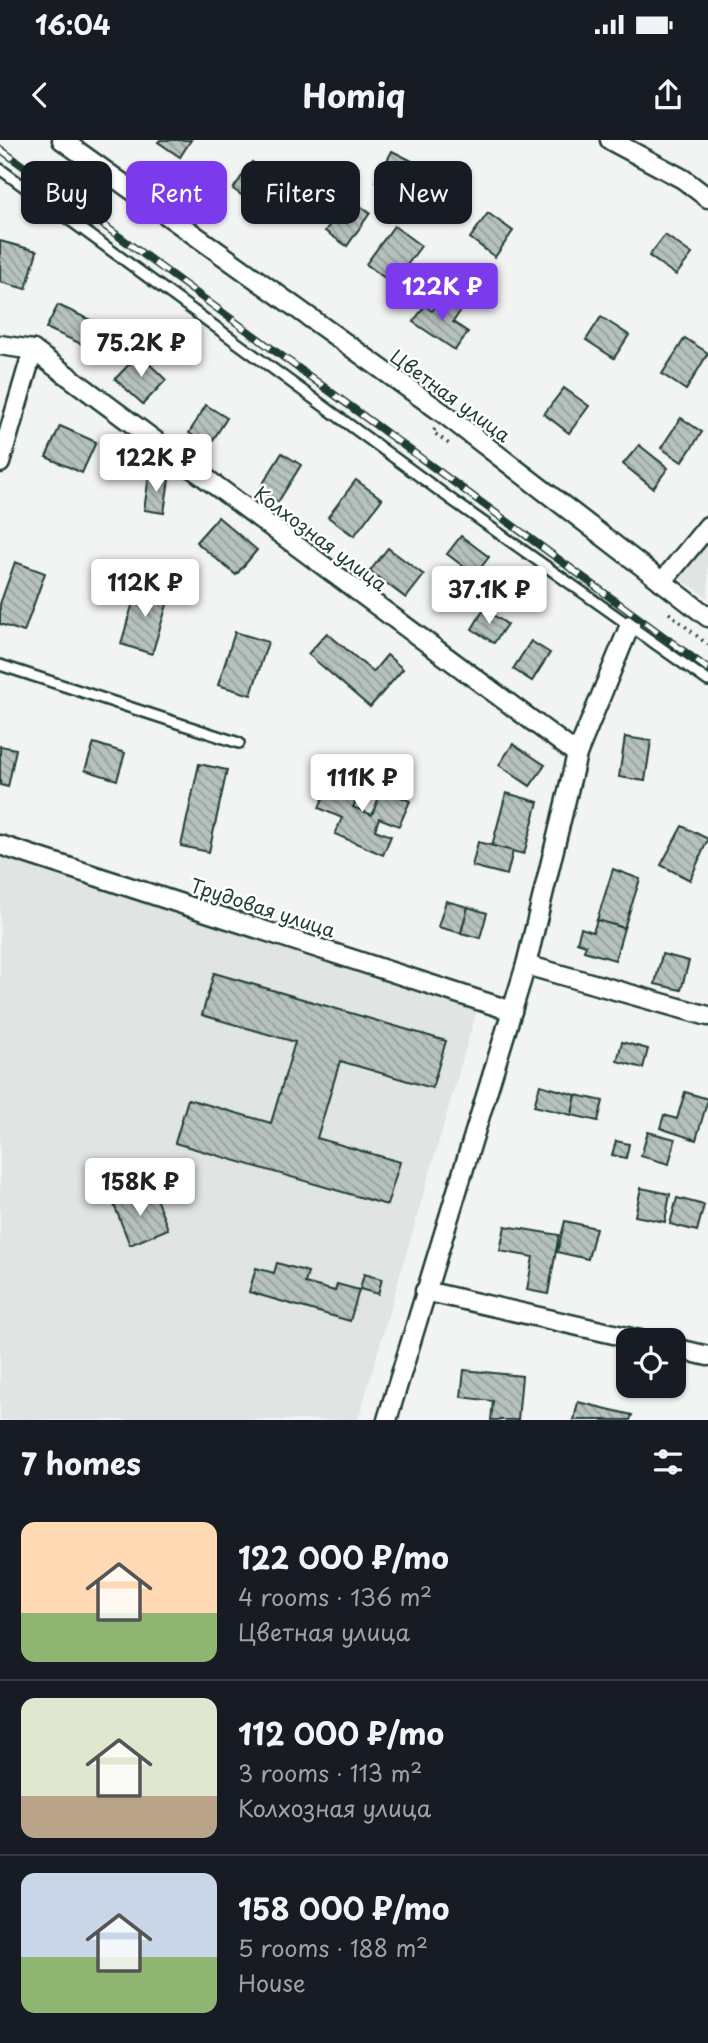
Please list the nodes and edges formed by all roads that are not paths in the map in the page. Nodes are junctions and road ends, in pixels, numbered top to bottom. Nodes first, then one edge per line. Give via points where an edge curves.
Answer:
1 (62, 140) edge
2 (610, 140) edge
3 (0, 169) edge
4 (708, 198) edge
5 (0, 345) edge
6 (33, 350) junction
7 (0, 463) edge
8 (708, 526) edge
9 (662, 582) junction
10 (708, 617) edge
11 (630, 625) junction
12 (0, 665) edge
13 (708, 681) edge
14 (239, 743) dead end
15 (577, 754) junction
16 (0, 845) edge
17 (526, 965) junction
18 (512, 1011) junction
19 (708, 1016) edge
20 (425, 1291) junction
21 (616, 1335) edge
22 (686, 1351) edge
23 (708, 1356) edge
24 (387, 1420) edge

1 - 9 street, Цветная улица via 447,415
2 - 4 street via 683,179
3 - 11 lane via 440,492
5 - 6 street, Колхозная улица
6 - 7 street
6 - 15 street, Колхозная улица
8 - 9 street
9 - 10 street, Цветная улица
11 - 13 lane
11 - 15 street
12 - 14 lane
15 - 17 street
16 - 18 street, Трудовая улица
17 - 18 street
17 - 19 street
18 - 20 street
20 - 21 street
20 - 24 street
22 - 23 street

